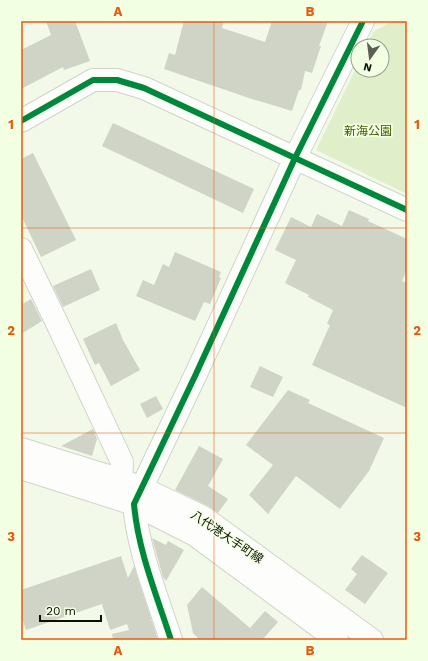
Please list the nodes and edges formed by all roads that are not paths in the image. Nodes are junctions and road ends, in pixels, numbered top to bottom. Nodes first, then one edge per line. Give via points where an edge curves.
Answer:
1 (363, 21) edge
2 (21, 121) edge
3 (295, 158) junction
4 (407, 210) edge
5 (21, 249) edge
6 (27, 276) edge
7 (21, 449) edge
8 (21, 468) edge
9 (129, 492) junction
10 (172, 640) edge
11 (337, 640) edge
12 (372, 640) edge

1 - 3 street
2 - 3 street via 93,80 116,80 144,88
3 - 4 street
3 - 9 street
5 - 6 street
6 - 9 street via 122,462
7 - 9 street, 八代港大手町線
8 - 9 street, 八代港大手町線
9 - 10 street via 141,546
9 - 11 street, 八代港大手町線 via 195,535
9 - 12 street, 八代港大手町線 via 203,517

